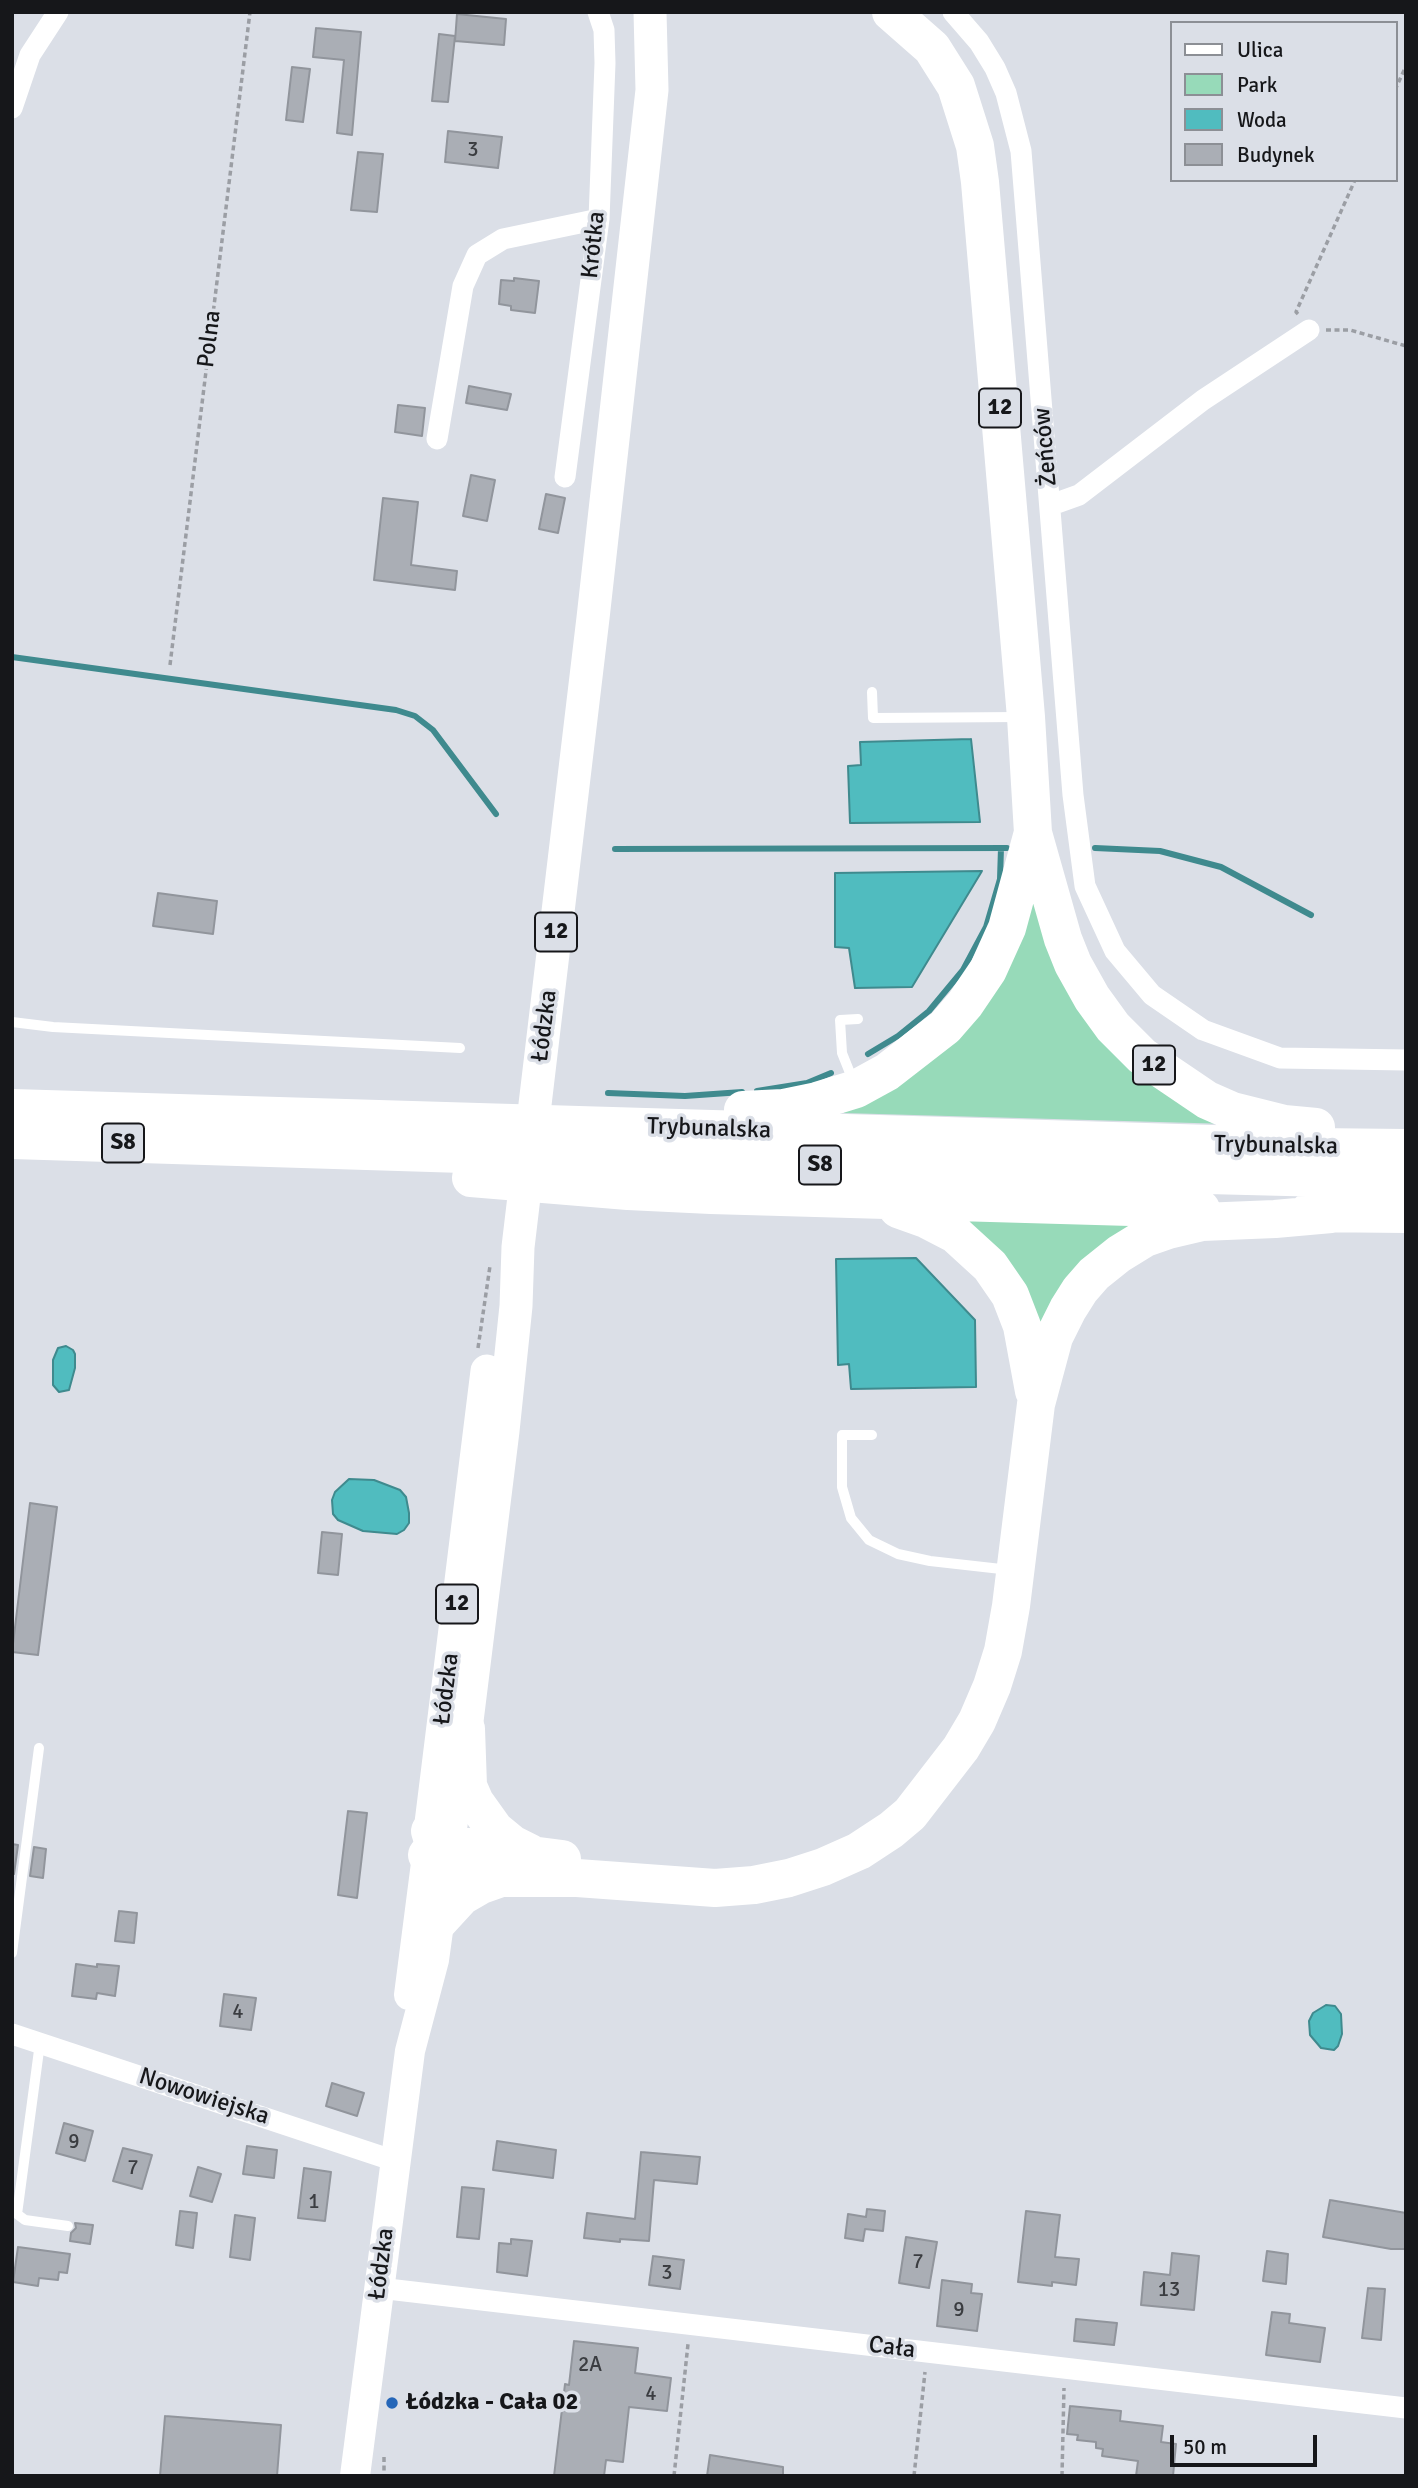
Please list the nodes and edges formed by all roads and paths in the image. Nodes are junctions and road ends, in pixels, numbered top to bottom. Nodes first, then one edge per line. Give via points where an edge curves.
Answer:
1 (58, 12) edge
2 (250, 12) edge
3 (598, 12) edge
4 (650, 12) edge
5 (673, 12) edge
6 (891, 12) edge
7 (953, 12) edge
8 (1406, 66) edge
9 (1397, 86) edge
10 (652, 90) junction
11 (12, 108) edge
12 (1354, 182) edge
13 (598, 219) junction
14 (1309, 330) junction
15 (1406, 346) edge
16 (438, 439) dead end
17 (565, 477) dead end
18 (1051, 505) junction
19 (170, 665) dead end
20 (872, 692) dead end
21 (1026, 717) junction
22 (1033, 833) junction
23 (858, 1019) dead end
24 (12, 1023) edge
25 (460, 1048) dead end
26 (1406, 1060) edge
27 (856, 1088) junction
28 (12, 1108) edge
29 (556, 1125) junction
30 (12, 1140) edge
31 (1406, 1140) edge
32 (234, 1147) junction
33 (1406, 1147) edge
34 (1406, 1180) edge
35 (846, 1198) junction
36 (1331, 1214) junction
37 (1406, 1214) edge
38 (518, 1247) junction
39 (1036, 1404) junction
40 (872, 1435) dead end
41 (1016, 1571) junction
42 (466, 1728) junction
43 (39, 1748) dead end
44 (927, 1790) junction
45 (437, 1849) junction
46 (535, 1855) junction
47 (498, 1879) junction
48 (439, 1921) junction
49 (12, 1953) edge
50 (12, 2034) edge
51 (40, 2043) junction
52 (410, 2052) junction
53 (395, 2161) junction
54 (68, 2226) dead end
55 (379, 2288) junction
56 (690, 2325) junction
57 (927, 2352) junction
58 (1065, 2368) junction
59 (1406, 2407) edge
60 (355, 2476) edge
61 (674, 2476) edge
62 (914, 2476) edge
63 (1062, 2476) edge

1 - 11 street via 30,55
2 - 19 path, Polna
3 - 13 street, Krótka via 605,63
4 - 10 main road, 12
5 - 10 main road, 12
6 - 21 highway, 12 via 916,32 943,64 956,86 975,146
7 - 18 street, Żeńców via 995,68 1021,151
8 - 9 path
10 - 38 main road, Łódzka / 12
12 - 14 path via 1296,312
13 - 16 street via 503,239 477,255 463,286
13 - 17 street, Krótka
14 - 15 path via 1350,330
14 - 18 street, Żeńców via 1203,400 1079,495
18 - 26 street via 1073,795 1085,886 1115,951 1152,995 1203,1030 1280,1058
20 - 21 lane via 873,718
21 - 22 highway, 12
22 - 27 highway via 1007,928 988,970 965,1004 919,1048
22 - 31 highway, 12 via 1073,964 1113,1027 1142,1056 1207,1100 1233,1111 1284,1124
23 - 27 lane via 840,1020 842,1054
24 - 25 lane
27 - 29 highway via 783,1108
28 - 29 highway, Trybunalska / S8
29 - 33 highway, Trybunalska / S8
30 - 32 highway, Trybunalska / S8
32 - 34 highway, Trybunalska / S8
32 - 35 highway via 340,1167 422,1174 628,1191
35 - 36 highway
35 - 39 highway via 926,1219 955,1234 983,1258 1004,1285 1023,1326
36 - 37 highway
36 - 39 highway, 12 via 1190,1223 1127,1248 1086,1282 1068,1309 1051,1347
38 - 42 main road, Łódzka / 12 via 503,1431
38 - 45 main road, Łódzka / 12 via 502,1291 486,1377
39 - 41 highway, 12
40 - 41 lane via 842,1435 842,1487 851,1518 869,1540 930,1562
41 - 44 highway, 12 via 1005,1641 986,1701 961,1748
42 - 45 main road, Łódzka / 12
42 - 46 highway, 12 via 468,1786 479,1810 500,1835
43 - 49 lane
44 - 46 highway, 12 via 840,1838 739,1870 714,1874
44 - 47 highway, 12 via 910,1814 859,1851 777,1881 715,1888 577,1878
45 - 46 highway via 469,1847
45 - 47 highway, 12 via 471,1875
45 - 48 main road, Łódzka
45 - 52 main road, Łódzka via 409,2004
47 - 48 highway via 467,1892
48 - 52 main road, Łódzka via 434,1960
50 - 51 street, Nowowiejska
51 - 53 street, Nowowiejska
51 - 54 lane via 18,2214 25,2220
52 - 53 main road, Łódzka
53 - 55 main road, Łódzka
55 - 56 street, Cała
55 - 60 main road, Łódzka
56 - 57 street, Cała
56 - 61 path
57 - 58 street, Cała
57 - 62 path
58 - 59 street, Cała
58 - 63 path

